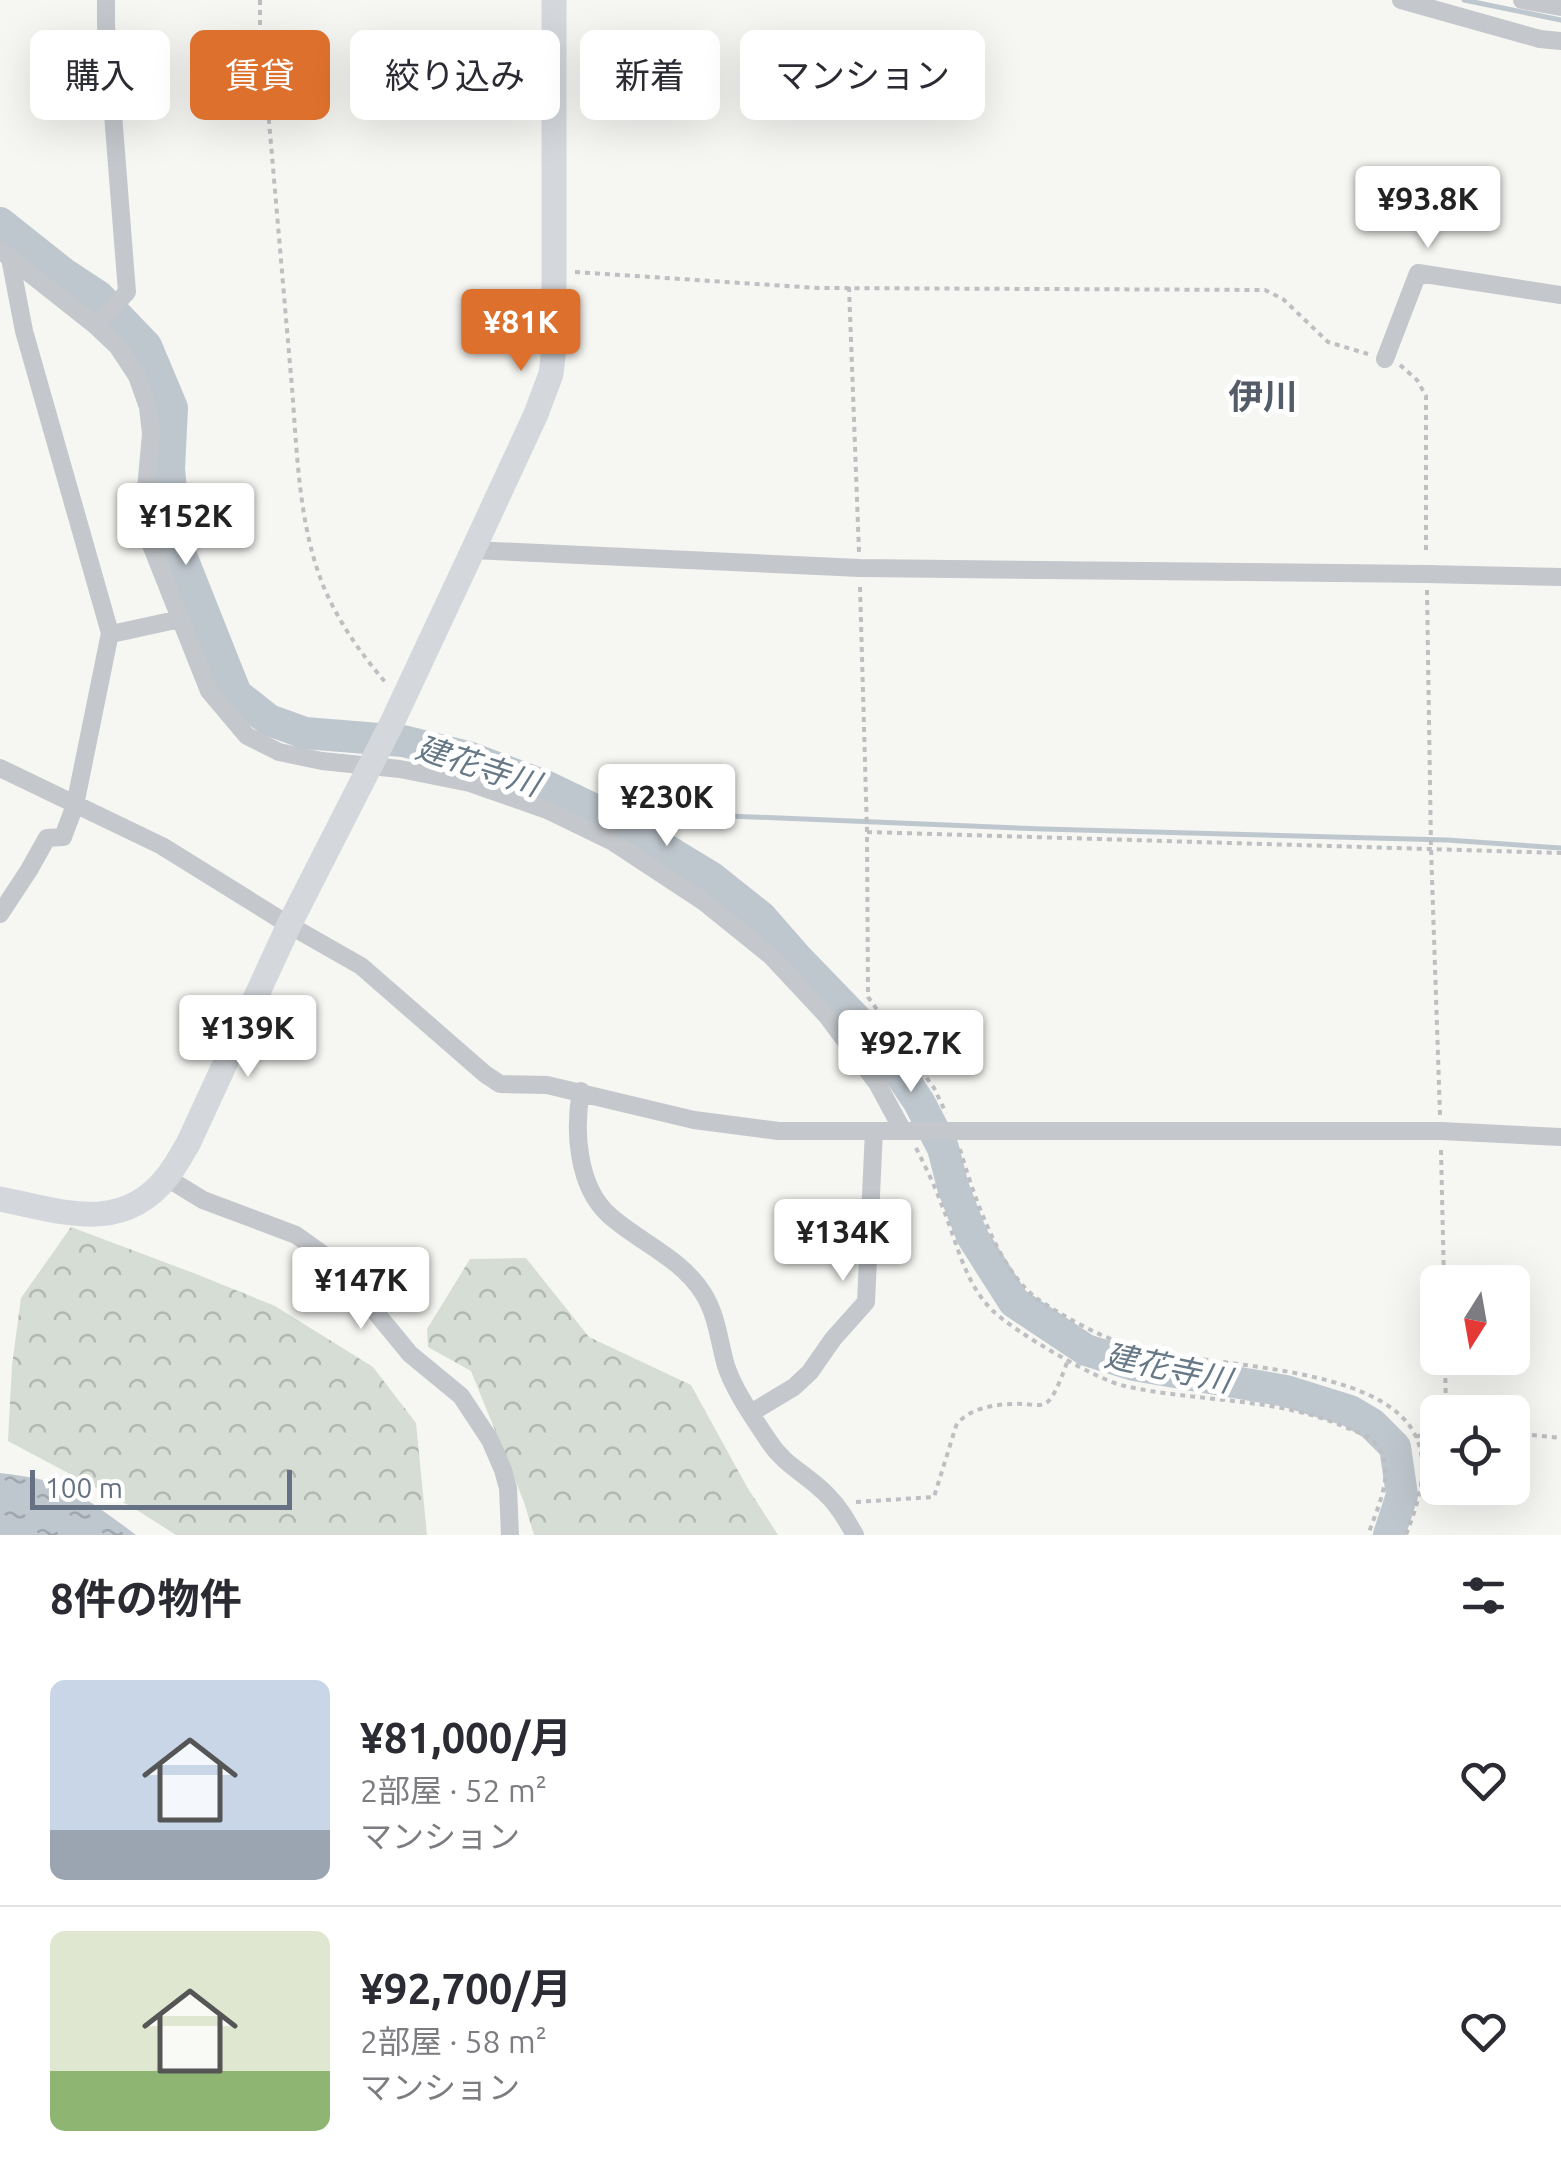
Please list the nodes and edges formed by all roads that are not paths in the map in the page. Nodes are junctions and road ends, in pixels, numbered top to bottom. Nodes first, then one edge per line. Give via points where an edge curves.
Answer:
1 (106, 0) edge
2 (554, 0) edge
3 (1402, 0) edge
4 (1522, 0) edge
5 (1561, 7) edge
6 (1561, 41) edge
7 (5, 254) edge
8 (1561, 295) edge
9 (96, 326) junction
10 (1385, 358) road end
11 (473, 550) junction
12 (1561, 577) edge
13 (180, 619) junction
14 (110, 633) junction
15 (370, 763) junction
16 (0, 768) edge
17 (76, 805) junction
18 (0, 914) edge
19 (289, 925) junction
20 (581, 1092) junction
21 (874, 1131) junction
22 (903, 1131) junction
23 (1561, 1137) edge
24 (167, 1178) junction
25 (0, 1199) edge
26 (750, 1413) junction
27 (510, 1535) edge
28 (854, 1535) edge

1 - 9 street via 127,292
2 - 11 street via 551,374
3 - 6 street
4 - 5 street
7 - 9 street
7 - 14 street
8 - 10 street via 1418,273
9 - 13 street via 137,376 148,407 149,540
11 - 12 street via 860,568
11 - 15 street
13 - 14 street
13 - 15 street via 209,691 247,736 279,752
14 - 17 street
15 - 19 street
15 - 22 street via 470,782 547,810 613,842 704,902 771,956 827,1016 877,1082
16 - 17 street
17 - 18 street via 63,838 46,838
17 - 19 street via 162,846
19 - 20 street via 362,966 500,1084
19 - 24 street
20 - 21 street via 694,1120
20 - 26 street via 578,1137 591,1190 607,1214 671,1259 702,1291
21 - 22 street
21 - 26 street via 866,1302 794,1388
22 - 23 street
24 - 25 street via 138,1204 112,1214 71,1214
24 - 27 street via 203,1200 296,1236 335,1263 410,1354 460,1396 490,1440 508,1488
26 - 28 street via 778,1456 828,1495

